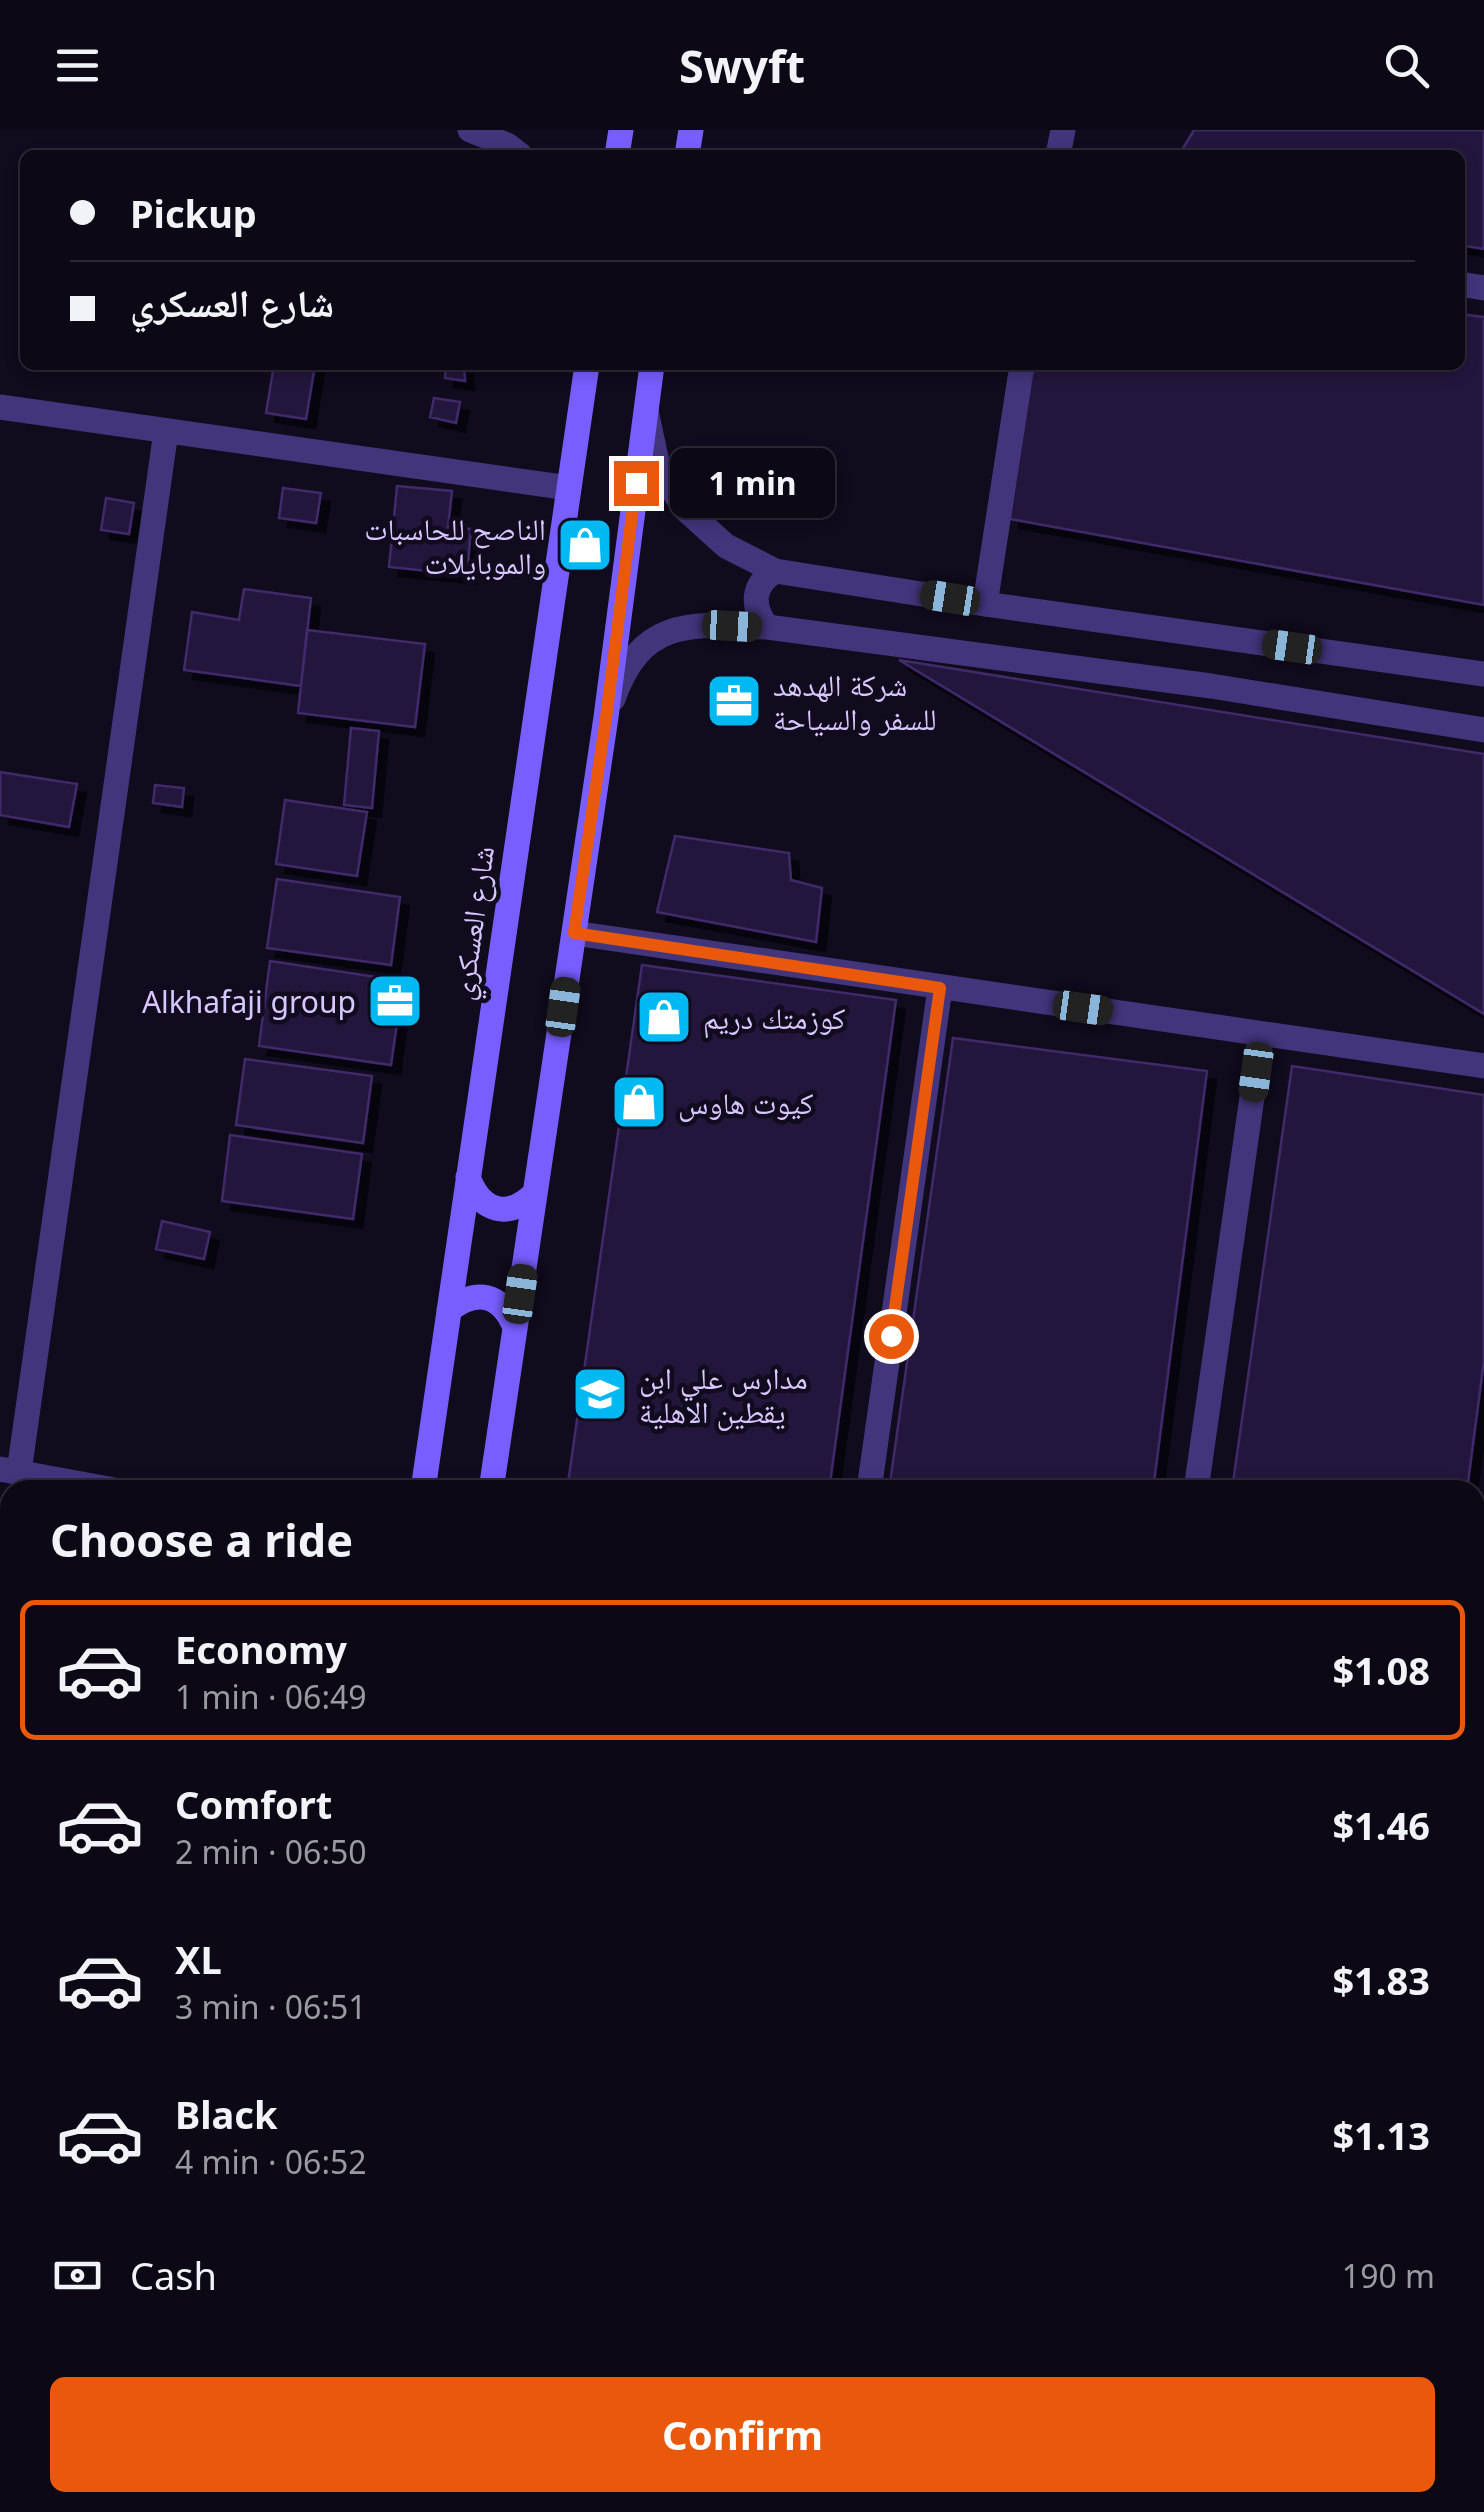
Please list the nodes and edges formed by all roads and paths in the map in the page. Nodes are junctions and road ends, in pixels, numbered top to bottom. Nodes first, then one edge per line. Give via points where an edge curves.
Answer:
1 (470, 130) edge
2 (513, 150) edge
3 (585, 370) edge
4 (651, 370) edge
5 (1021, 370) edge
6 (646, 404) junction
7 (0, 408) edge
8 (166, 431) junction
9 (569, 488) junction
10 (776, 571) junction
11 (984, 604) junction
12 (767, 628) junction
13 (1484, 674) edge
14 (606, 718) junction
15 (1484, 730) edge
16 (574, 933) junction
17 (940, 988) junction
18 (1261, 1034) junction
19 (1484, 1066) edge
20 (468, 1177) junction
21 (535, 1193) junction
22 (449, 1310) junction
23 (515, 1327) junction
24 (10, 1470) edge
25 (62, 1480) edge
26 (424, 1480) edge
27 (493, 1480) edge
28 (870, 1480) edge
29 (1197, 1480) edge

1 - 2 street
3 - 9 main road, شارع العسكري
4 - 6 main road
5 - 11 street
6 - 10 street via 658,467 685,509 726,546
6 - 14 main road
7 - 8 street
8 - 9 street
8 - 24 street
9 - 20 main road, شارع العسكري
10 - 11 street
10 - 12 street via 757,590 755,604
11 - 13 street
12 - 14 street via 696,624 653,638 622,672
12 - 15 street via 1211,686
14 - 16 main road
16 - 17 street
16 - 21 main road
17 - 18 street
17 - 28 street
18 - 19 street
18 - 29 street
20 - 21 main road via 475,1195 490,1206 507,1210
20 - 22 main road, شارع العسكري
21 - 23 main road
22 - 23 main road via 478,1296 495,1300
22 - 26 main road, شارع العسكري
23 - 27 main road
24 - 25 street

